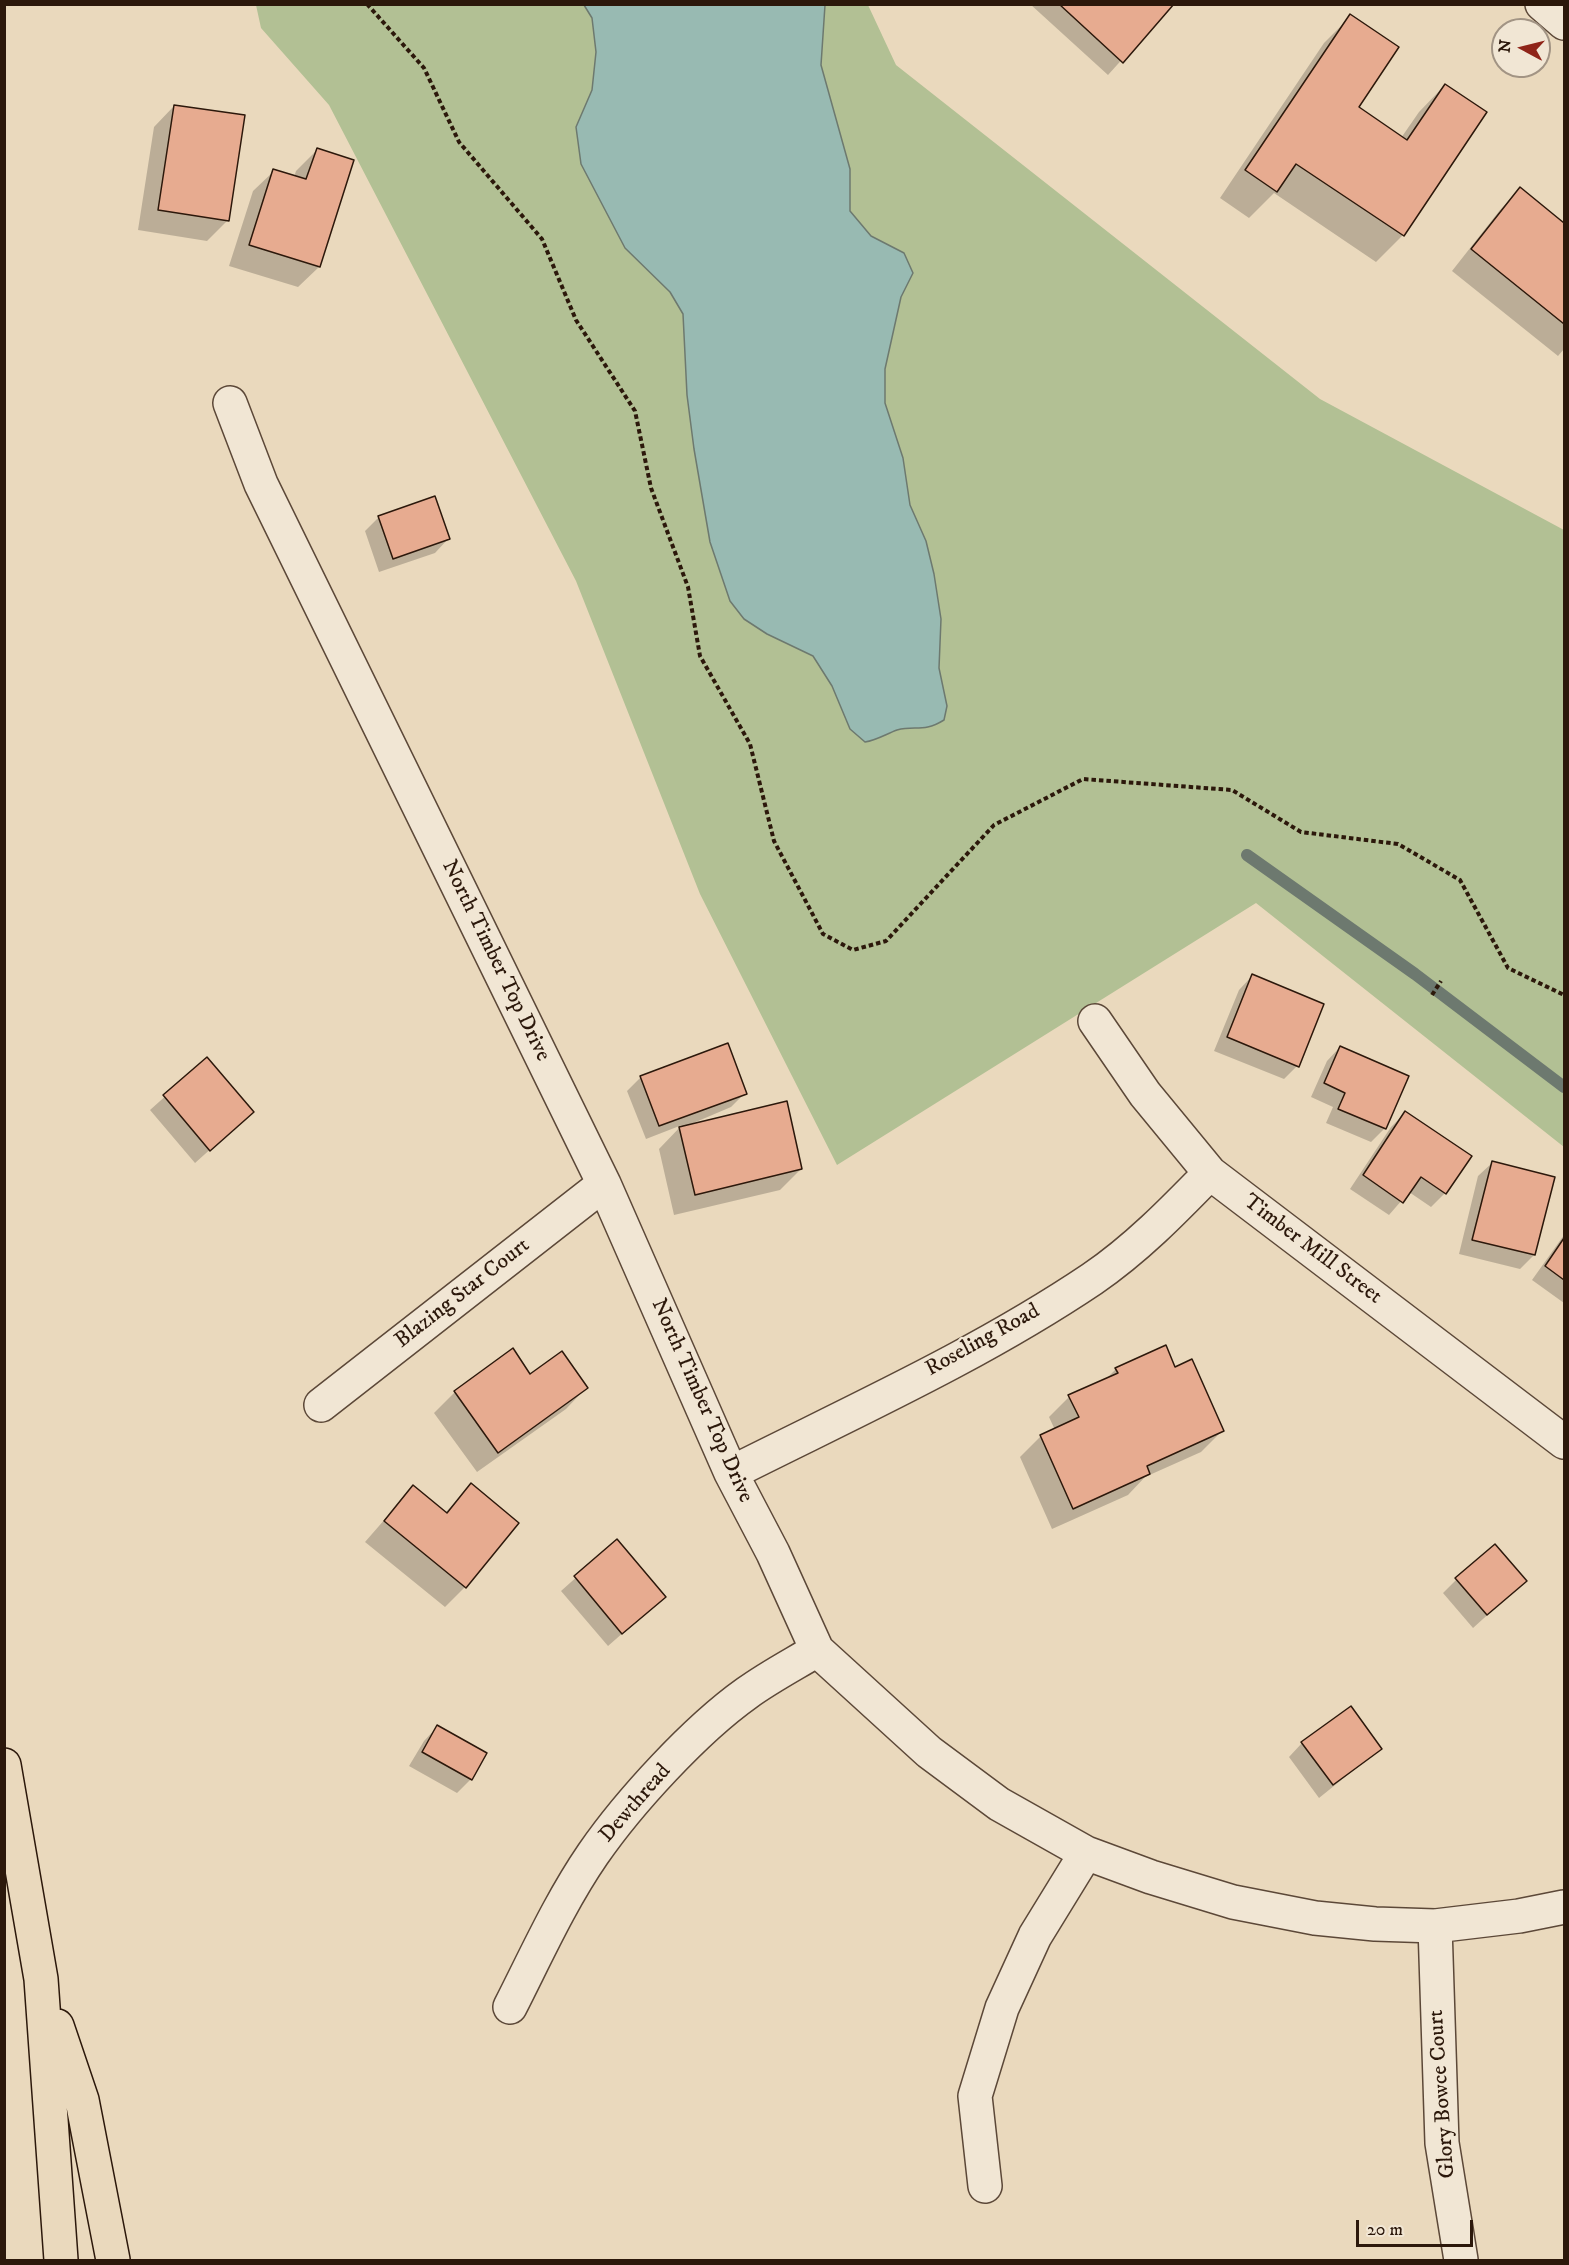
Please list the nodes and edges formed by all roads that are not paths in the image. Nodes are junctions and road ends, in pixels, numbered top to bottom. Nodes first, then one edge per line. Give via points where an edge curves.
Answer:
1 (230, 403) dead end
2 (1095, 1021) dead end
3 (1210, 1173) junction
4 (604, 1184) junction
5 (321, 1405) dead end
6 (1564, 1442) edge
7 (731, 1473) junction
8 (817, 1650) junction
9 (4, 1766) edge
10 (1086, 1853) junction
11 (1564, 1907) edge
12 (1435, 1926) junction
13 (41, 1979) junction
14 (510, 2007) dead end
15 (985, 2186) dead end
16 (61, 2260) edge
17 (113, 2260) edge
18 (1461, 2260) edge

1 - 4 street, North Timber Top Drive via 261,484
2 - 3 street, Timber Mill Street via 1145,1094
3 - 6 street, Timber Mill Street
3 - 7 street, Roseling Road via 1151,1233 1092,1278 961,1357
4 - 5 street, Blazing Star Court
4 - 7 street, North Timber Top Drive
7 - 8 street, North Timber Top Drive
8 - 10 street, North Timber Top Drive via 929,1752 999,1804
8 - 14 street, Dewthread via 747,1693 685,1747 633,1803 593,1854
9 - 13 main road
10 - 12 street, North Timber Top Drive via 1233,1902 1315,1918
10 - 15 street via 1035,1936 1002,2008 975,2096
11 - 12 street, North Timber Top Drive
12 - 18 street, Glory Bowce Court via 1442,2143
13 - 16 main road
13 - 17 main road via 82,2100

